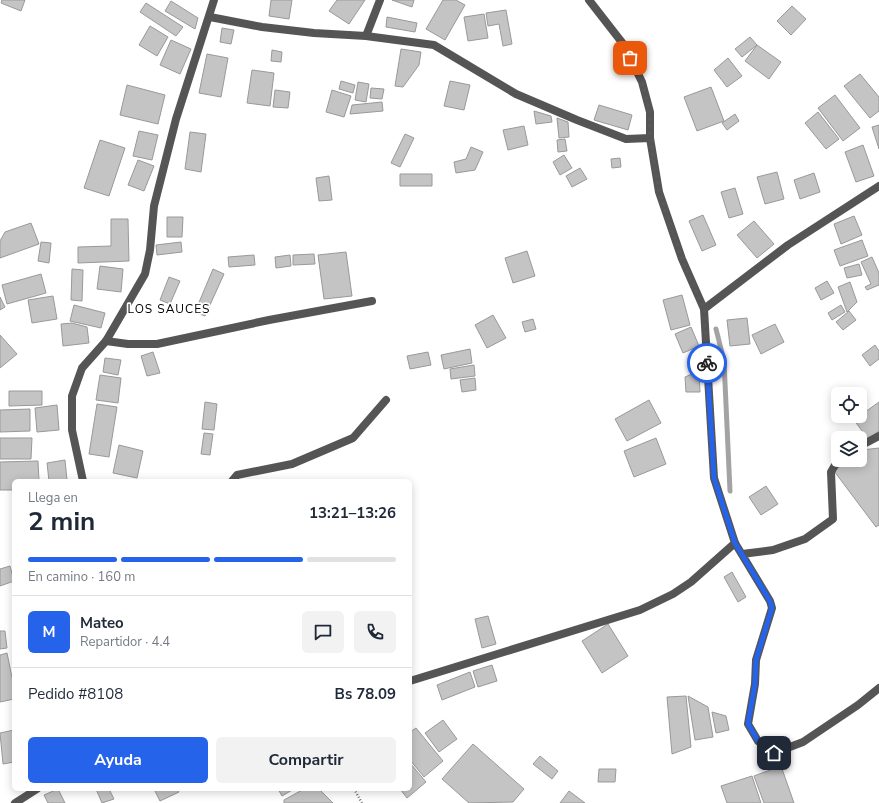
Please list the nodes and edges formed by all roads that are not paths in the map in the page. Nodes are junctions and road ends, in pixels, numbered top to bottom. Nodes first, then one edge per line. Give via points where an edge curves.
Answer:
1 (214, 0) edge
2 (380, 0) edge
3 (589, 0) edge
4 (210, 17) junction
5 (366, 36) junction
6 (650, 138) junction
7 (879, 186) edge
8 (372, 301) dead end
9 (704, 309) junction
10 (106, 341) junction
11 (386, 400) dead end
12 (879, 436) edge
13 (867, 442) edge
14 (834, 467) edge
15 (83, 479) edge
16 (234, 479) edge
17 (735, 543) junction
18 (742, 554) junction
19 (412, 680) edge
20 (879, 688) edge
21 (34, 791) edge
22 (14, 803) edge

1 - 4 street
2 - 5 street
3 - 6 street via 624,45 642,82 650,112
4 - 5 street via 262,27
4 - 10 street via 174,126 154,206 145,274
5 - 6 street via 434,45 516,94 626,139
6 - 9 street via 659,192 682,259
7 - 9 street via 788,245
8 - 10 street via 158,344
9 - 17 street via 714,478
10 - 15 street via 82,368 72,396 72,430
11 - 16 street via 353,438 292,464 238,475
12 - 13 street
14 - 18 street via 831,472 833,519 806,539 773,550
17 - 18 street
17 - 19 street via 691,582 640,610
18 - 20 street via 772,608 756,660 748,724 758,741 774,753 803,742
21 - 22 street

